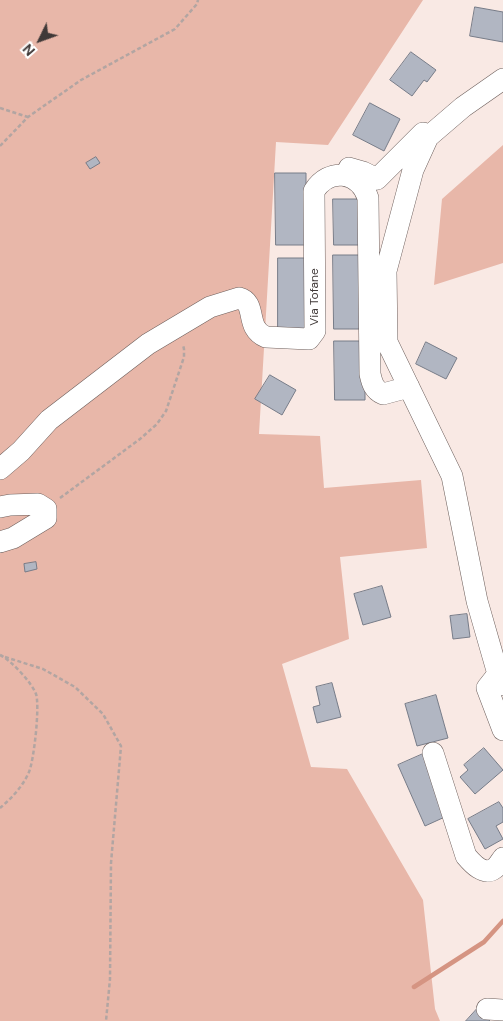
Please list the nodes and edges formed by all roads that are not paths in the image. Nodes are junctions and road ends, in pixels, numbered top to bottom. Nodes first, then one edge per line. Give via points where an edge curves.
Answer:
1 (503, 79) edge
2 (428, 137) junction
3 (318, 185) junction
4 (409, 387) junction
5 (0, 469) edge
6 (0, 506) edge
7 (0, 542) edge
8 (500, 679) edge
9 (503, 730) edge
10 (433, 752) dead end
11 (503, 858) edge

1 - 2 street via 463,106
2 - 3 street via 423,133 377,179 330,162 315,169
2 - 4 street via 414,170 386,272 387,342
3 - 4 street via 331,176 345,176 358,182 366,191 370,374 375,389 383,394
3 - 5 street, Via Tofane via 314,191 315,331 310,339 260,335 253,325 248,304 239,298 210,307 148,344 49,420
4 - 8 street via 452,476 477,601
6 - 7 street via 38,504 46,509 46,518
8 - 9 street via 487,688
10 - 11 street via 466,856 474,866 484,871 496,868

